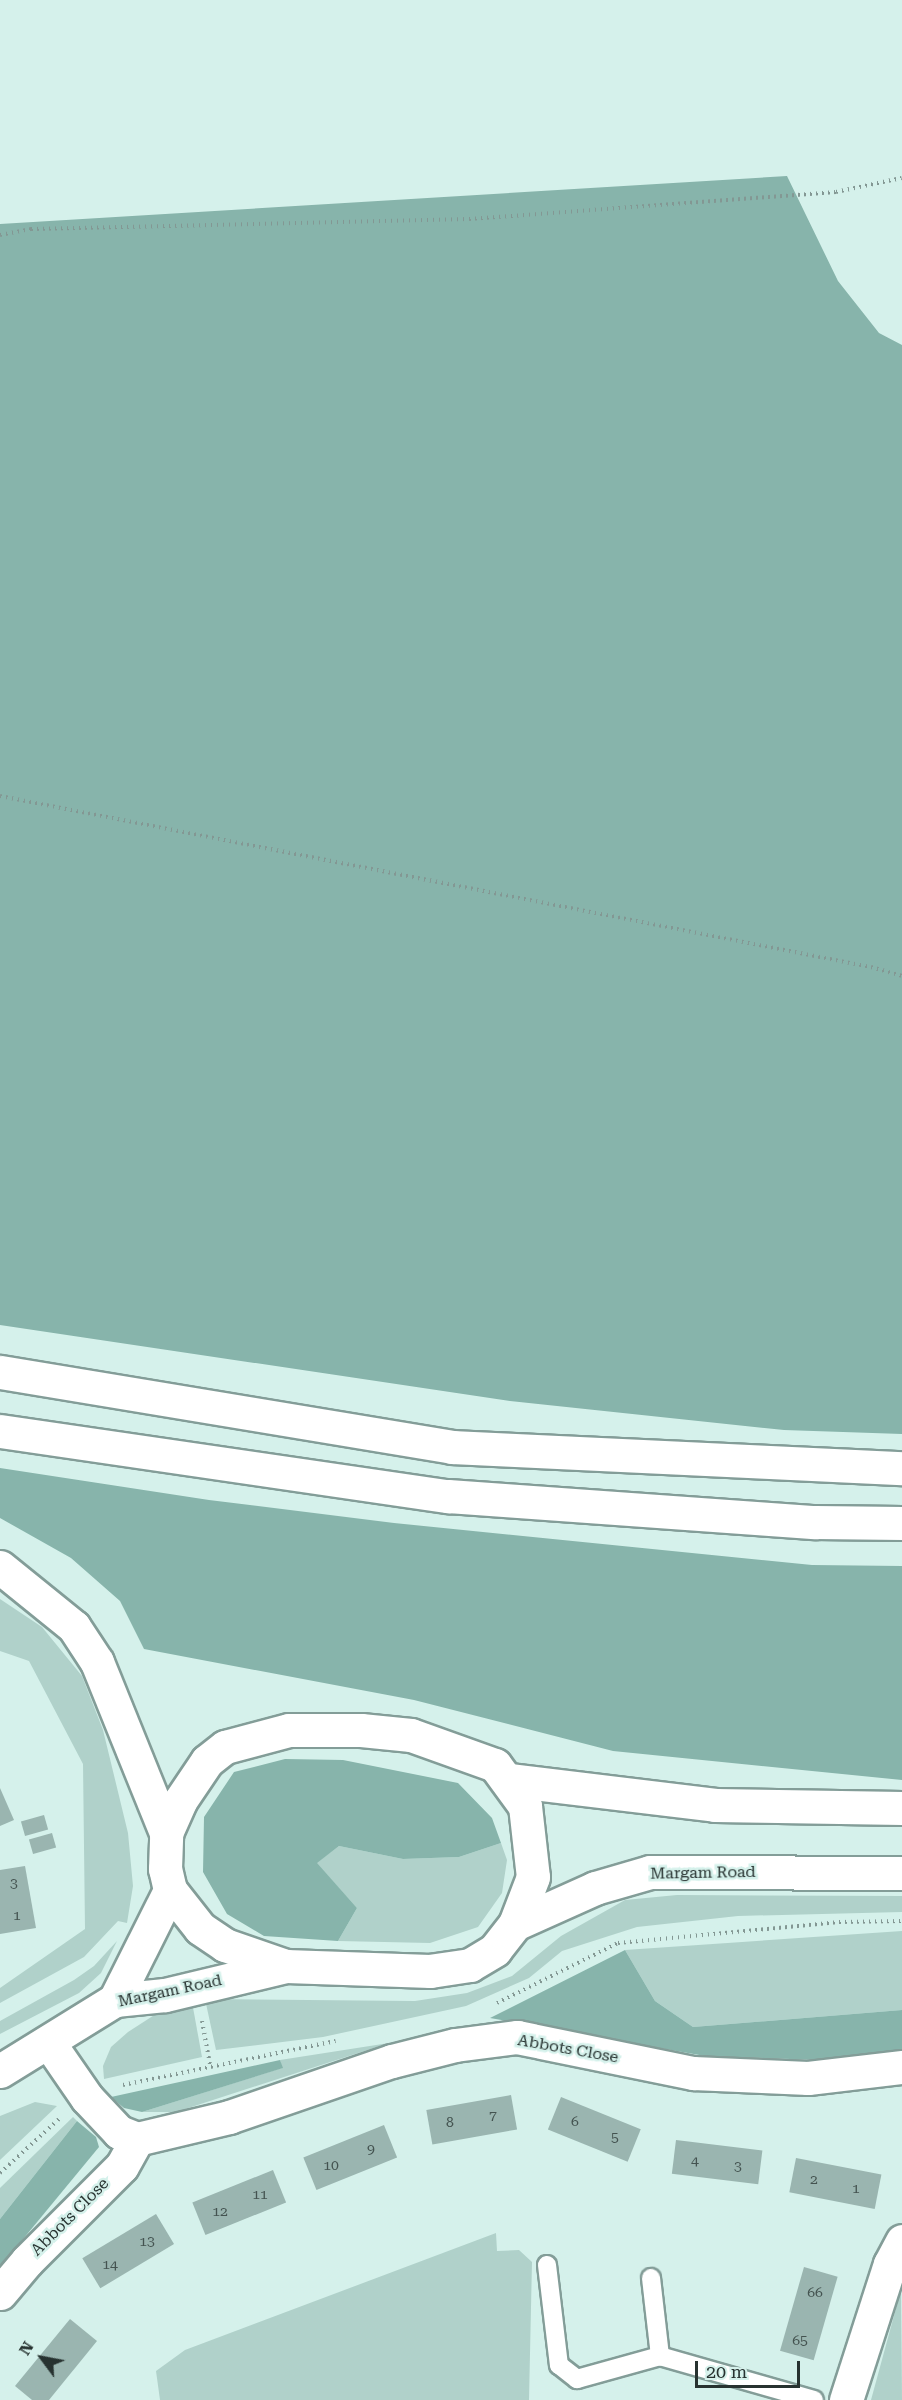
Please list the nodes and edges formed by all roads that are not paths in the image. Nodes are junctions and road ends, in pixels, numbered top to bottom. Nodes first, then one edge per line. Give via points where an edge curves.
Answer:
1 (0, 1372) edge
2 (0, 1431) edge
3 (902, 1468) edge
4 (902, 1523) edge
5 (0, 1567) edge
6 (509, 1780) junction
7 (902, 1808) edge
8 (166, 1833) junction
9 (902, 1873) edge
10 (170, 1890) junction
11 (515, 1924) junction
12 (286, 1966) junction
13 (115, 2000) junction
14 (49, 2043) junction
15 (902, 2067) edge
16 (0, 2071) edge
17 (137, 2139) junction
18 (902, 2241) edge
19 (547, 2265) dead end
20 (651, 2278) dead end
21 (0, 2293) edge
22 (660, 2356) junction
23 (814, 2400) edge
24 (846, 2400) edge

1 - 3 main road via 452,1448
2 - 4 main road via 448,1496 815,1522
5 - 8 main road via 74,1627 97,1662
6 - 7 main road via 715,1805
6 - 8 main road via 495,1765 411,1735 289,1730 225,1747 207,1761 180,1801
6 - 11 main road via 525,1806 532,1877
8 - 10 main road via 165,1869
9 - 11 main road, Margam Road via 650,1872 595,1888
10 - 12 main road via 200,1928 225,1945
10 - 13 main road
11 - 12 main road via 495,1950 470,1965 430,1971
12 - 13 main road, Margam Road via 165,1995
13 - 14 main road, Margam Road
14 - 16 main road, Margam Road
14 - 17 main road via 87,2098 119,2132
15 - 17 main road, Abbots Close via 808,2078 693,2073 517,2037 455,2045 392,2061 229,2117
17 - 21 main road, Abbots Close via 122,2166
18 - 24 main road via 890,2264
19 - 22 lane via 559,2365 577,2379
20 - 22 lane
22 - 23 lane

